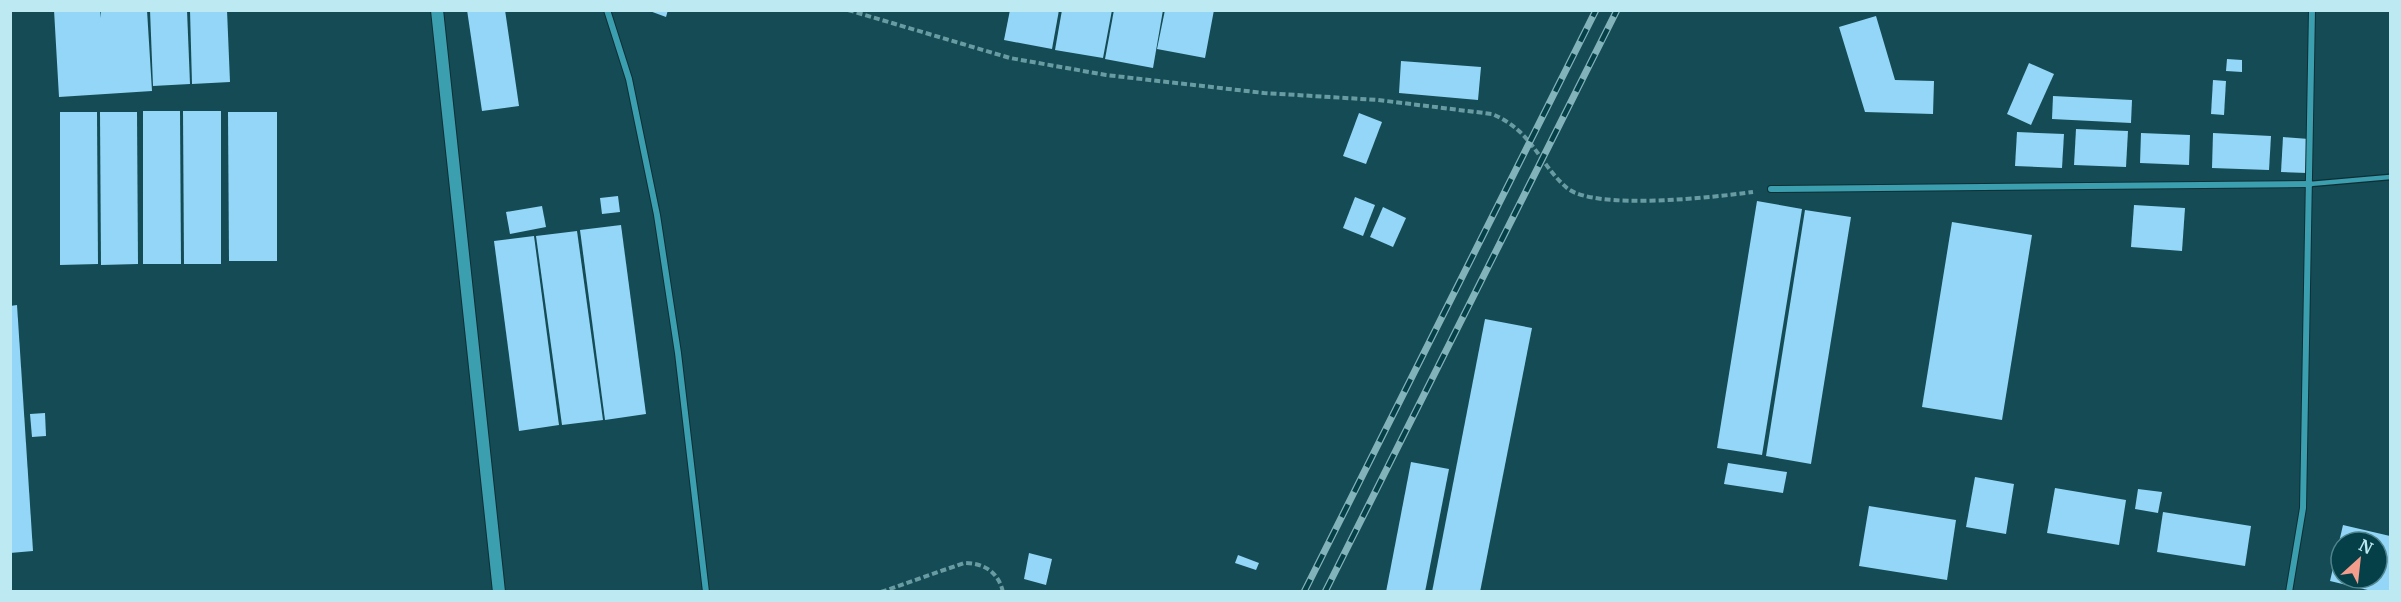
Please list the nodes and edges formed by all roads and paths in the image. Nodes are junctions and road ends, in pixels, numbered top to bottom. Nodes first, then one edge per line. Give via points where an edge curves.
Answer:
1 (438, 10) edge
2 (607, 10) edge
3 (848, 10) edge
4 (2312, 10) edge
5 (2391, 177) edge
6 (2310, 184) junction
7 (1771, 189) joint
8 (499, 591) edge
9 (706, 591) edge
10 (881, 591) edge
11 (1003, 591) edge
12 (2289, 591) edge

1 - 8 street
2 - 9 street via 629,79 657,214
3 - 7 path via 1010,58 1106,75 1492,114 1507,120 1530,141 1576,195 1652,200
4 - 6 street
5 - 6 lane
6 - 7 street
6 - 12 street via 2303,508
10 - 11 path via 964,563 986,566

